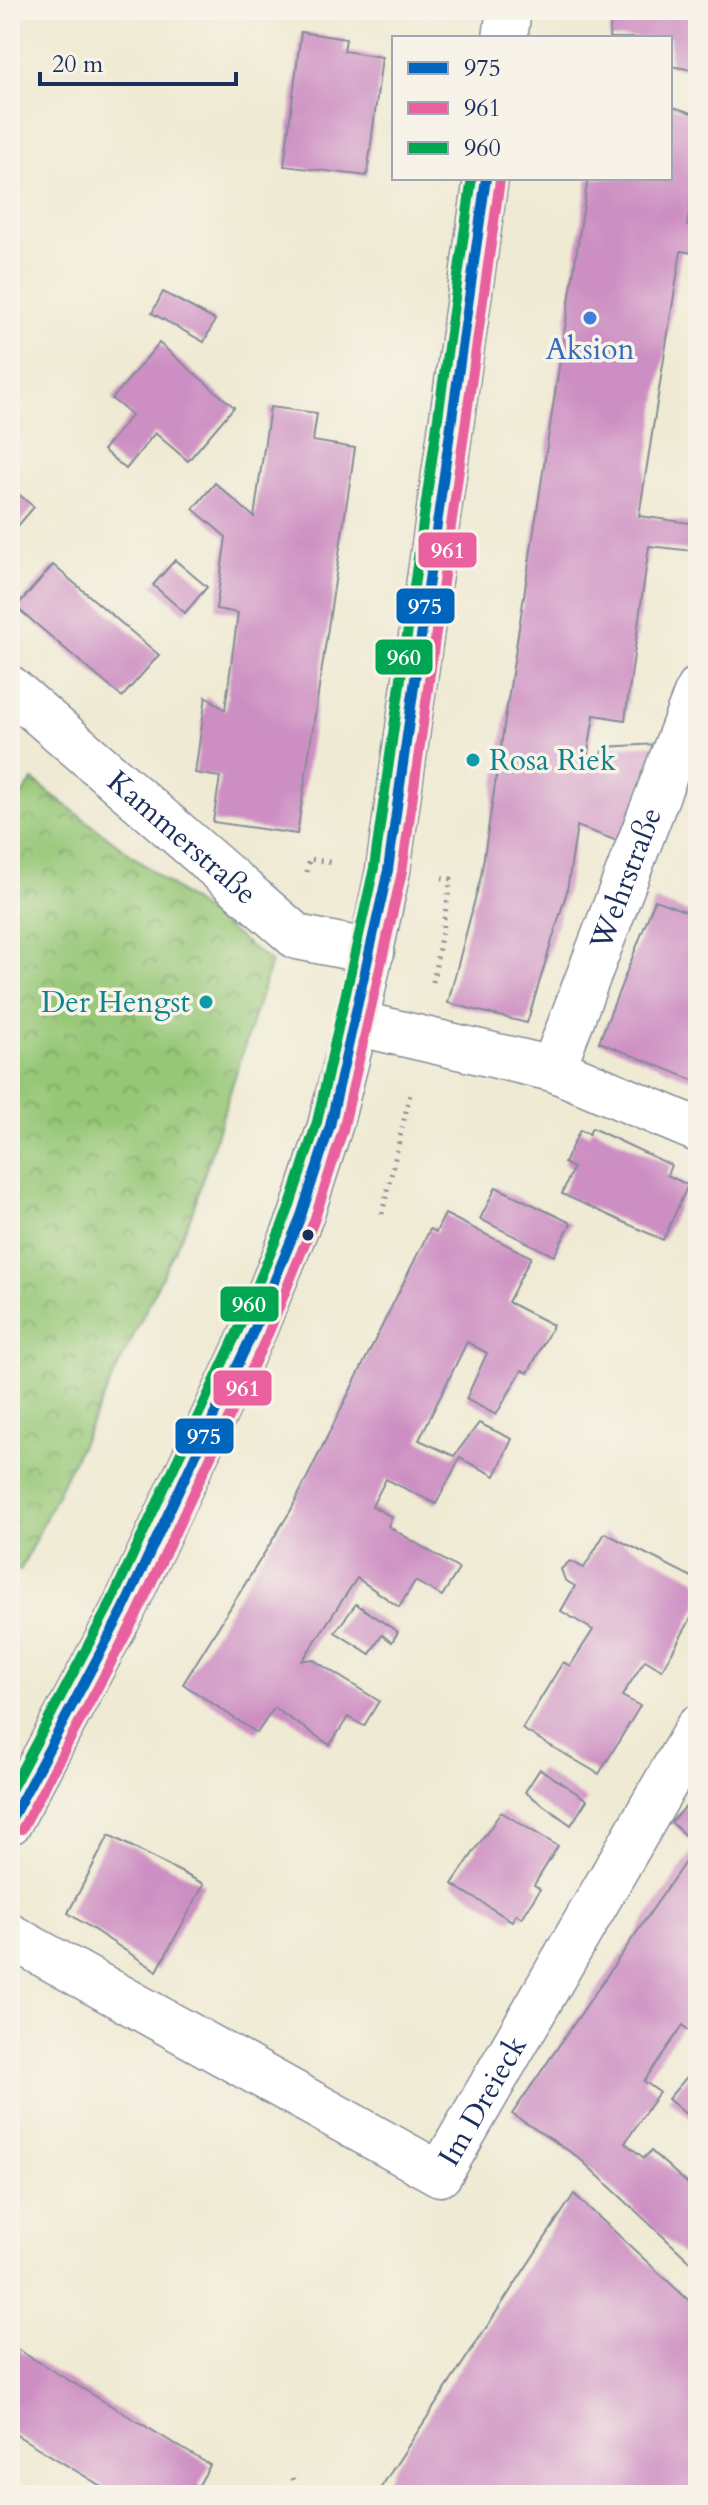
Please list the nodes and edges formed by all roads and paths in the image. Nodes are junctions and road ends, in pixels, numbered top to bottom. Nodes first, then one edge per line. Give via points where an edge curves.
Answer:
1 (509, 10) edge
2 (505, 36) edge
3 (486, 180) edge
4 (10, 688) edge
5 (698, 689) edge
6 (372, 952) junction
7 (356, 1023) junction
8 (553, 1069) junction
9 (698, 1130) edge
10 (698, 1727) edge
11 (10, 1822) edge
12 (10, 1936) edge
13 (292, 2478) dead end
14 (298, 2495) edge

1 - 2 street
3 - 6 street
4 - 6 street, Kammerstraße via 297,937
5 - 8 street, Wehrstraße
6 - 7 street
7 - 8 street
7 - 11 street via 301,1216 255,1328 123,1610
8 - 9 street
10 - 12 street, Im Dreieck via 440,2174
13 - 14 path

